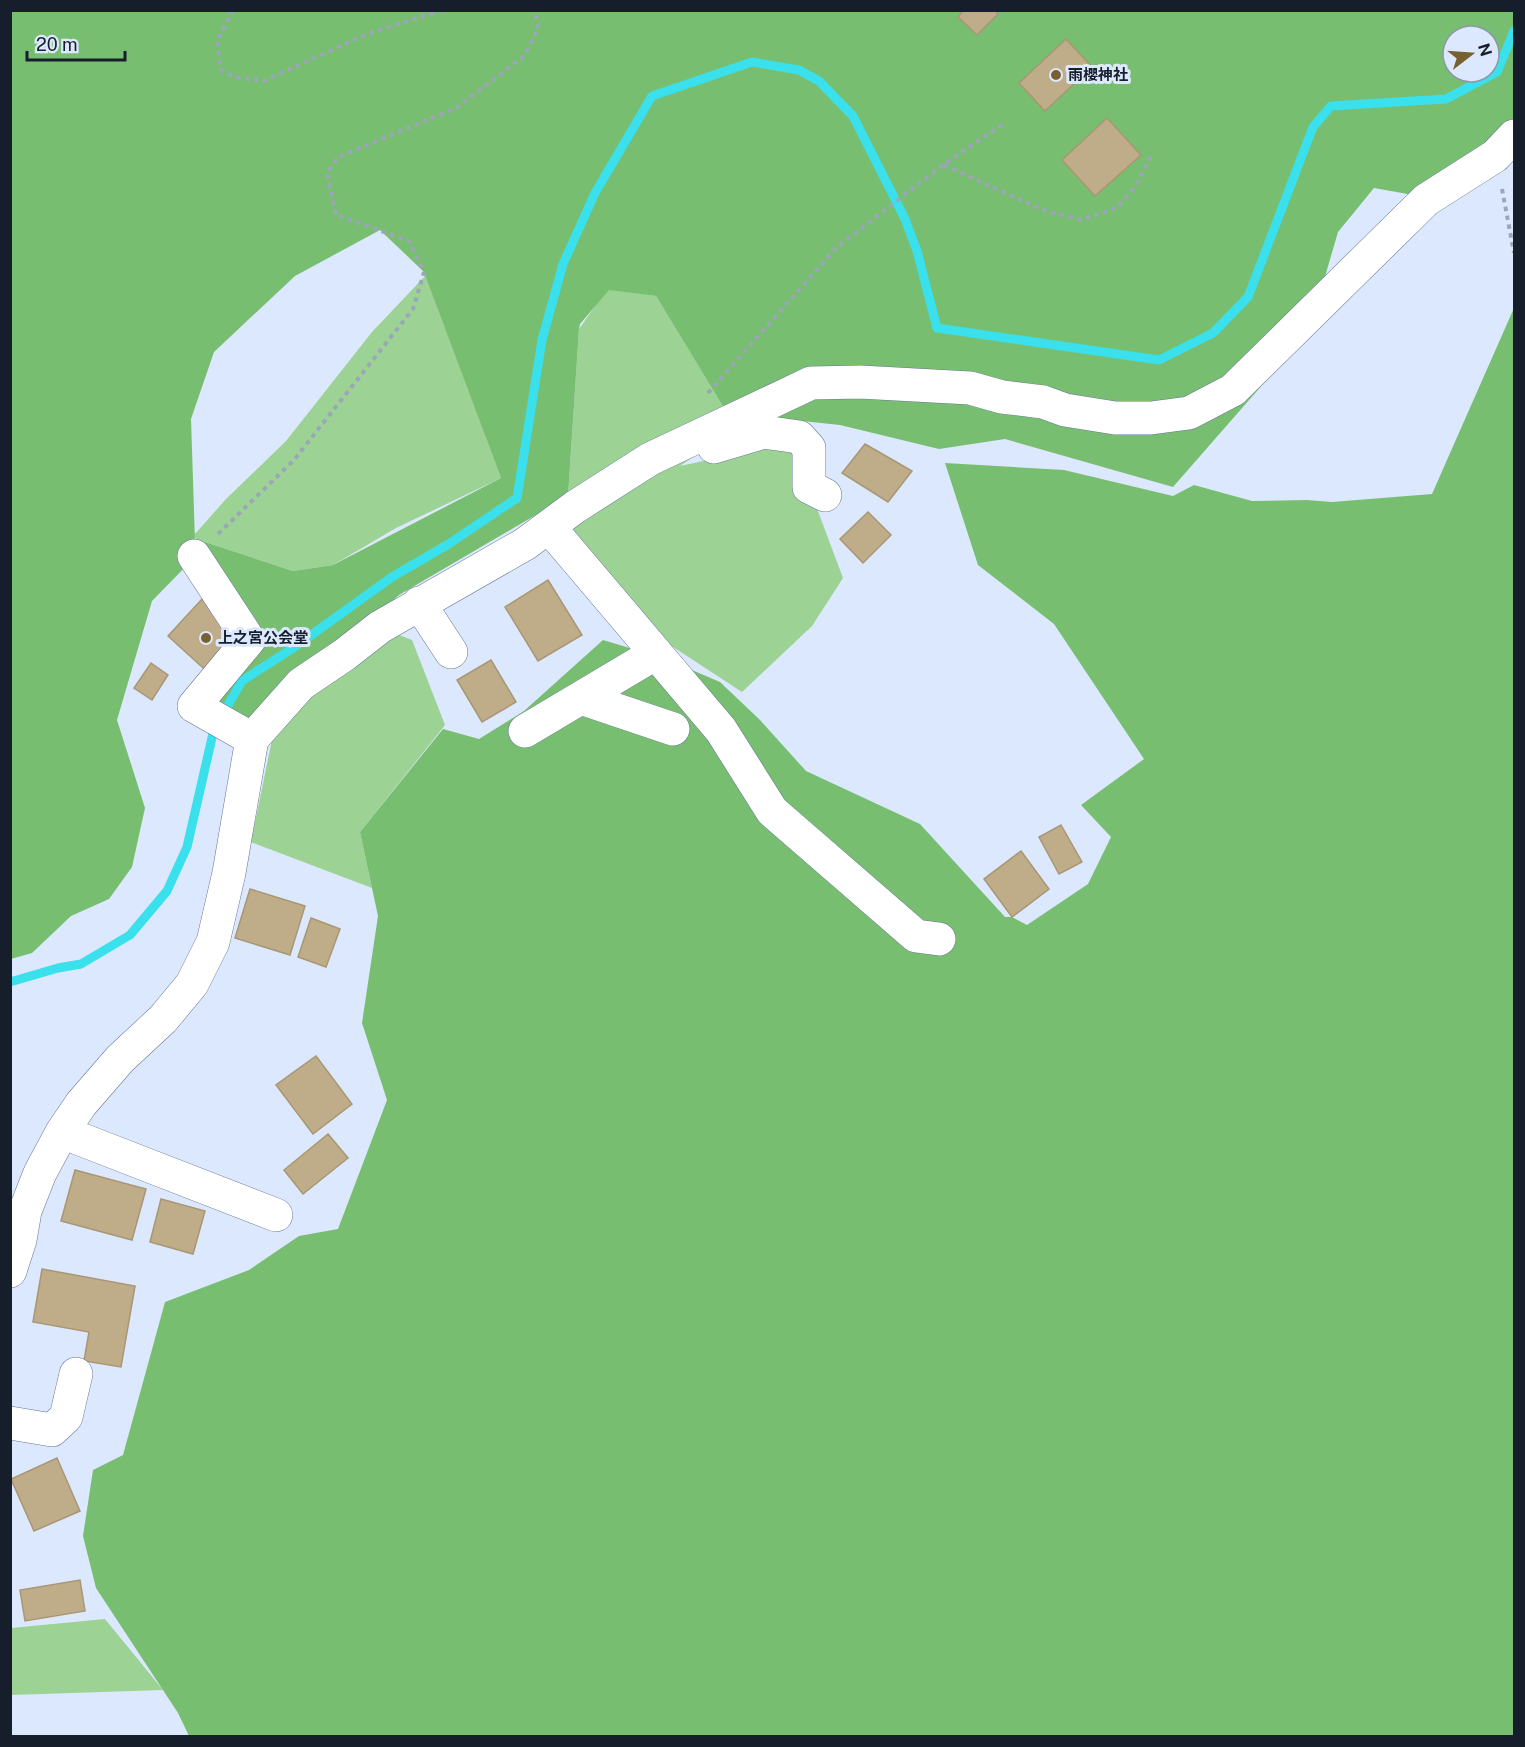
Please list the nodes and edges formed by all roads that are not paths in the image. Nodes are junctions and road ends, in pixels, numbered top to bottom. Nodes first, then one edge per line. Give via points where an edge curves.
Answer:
1 (1505, 146) edge
2 (650, 459) junction
3 (825, 495) dead end
4 (549, 527) junction
5 (194, 556) road end
6 (419, 603) junction
7 (451, 652) dead end
8 (656, 653) junction
9 (581, 698) junction
10 (228, 725) junction
11 (673, 729) dead end
12 (525, 731) dead end
13 (939, 939) dead end
14 (62, 1132) junction
15 (18, 1208) edge
16 (276, 1215) dead end
17 (10, 1271) edge
18 (76, 1374) dead end
19 (10, 1423) edge

1 - 2 street via 1426,200 1233,390 1189,413 1115,418 970,388 860,382 811,384
2 - 3 street via 676,458 764,432 799,437 809,448 809,487
2 - 4 street
4 - 6 street
4 - 8 street
5 - 10 street via 249,640 194,706
6 - 7 street
6 - 10 street via 301,684
8 - 9 street
8 - 13 street via 721,730 772,811 916,936
9 - 11 street
9 - 12 street
10 - 14 street via 229,873 213,942 192,984 163,1019 120,1059
14 - 15 street
14 - 16 street
15 - 17 street
18 - 19 street via 66,1417 52,1430

